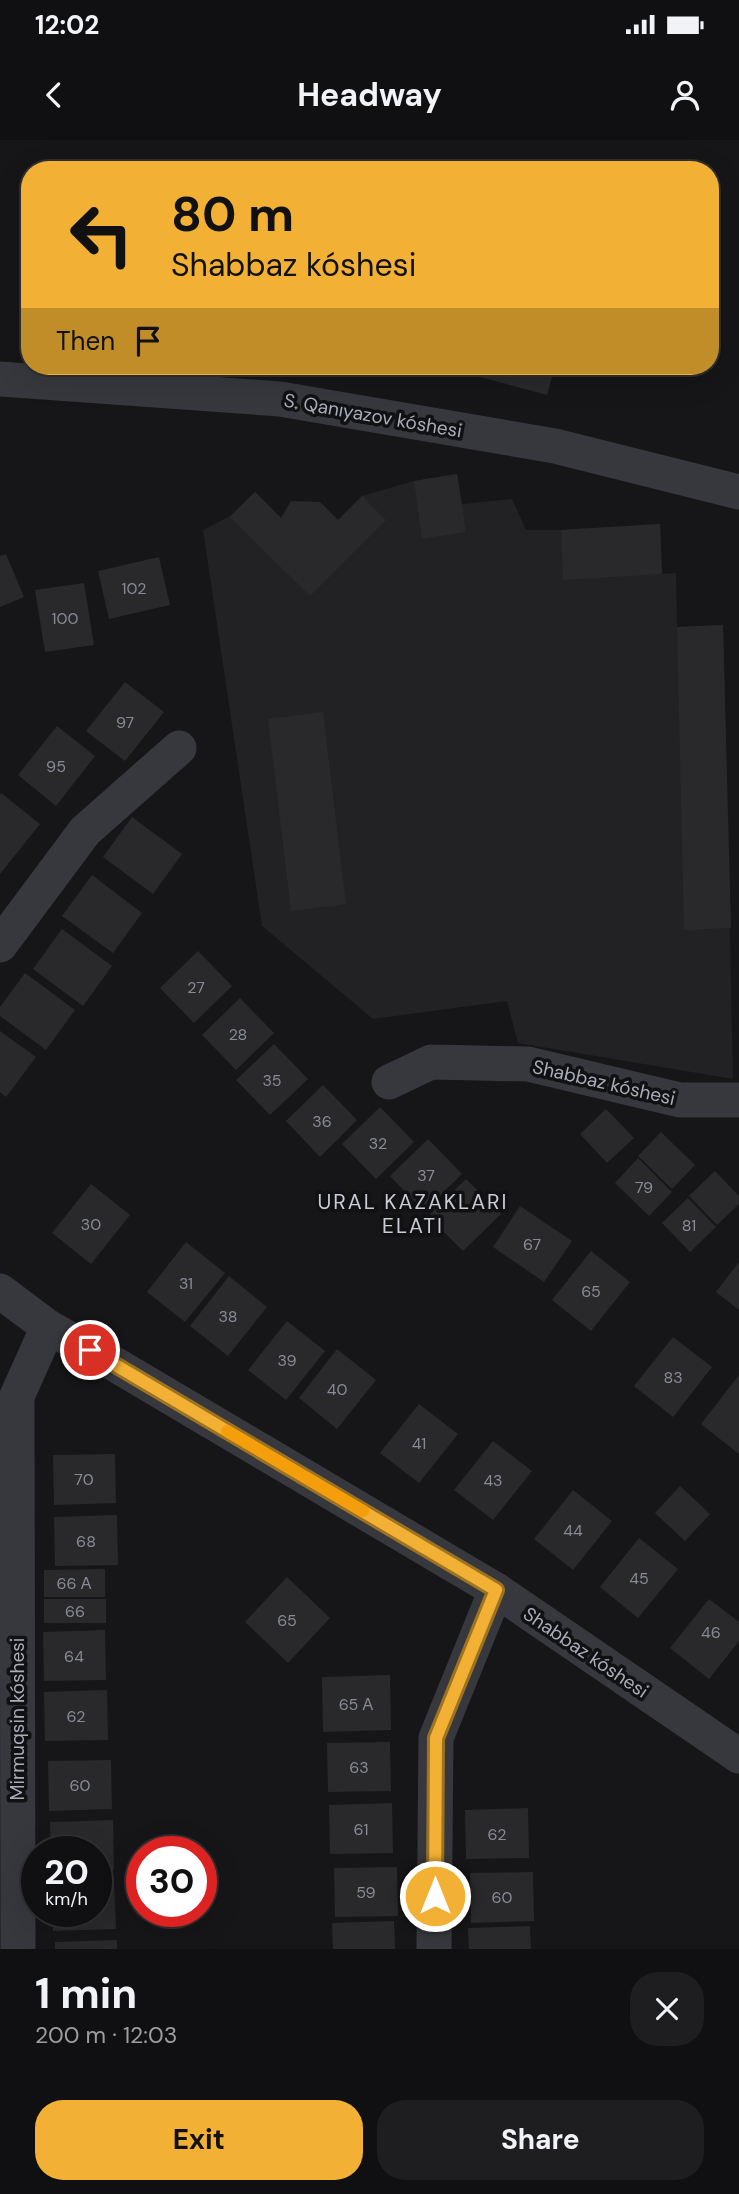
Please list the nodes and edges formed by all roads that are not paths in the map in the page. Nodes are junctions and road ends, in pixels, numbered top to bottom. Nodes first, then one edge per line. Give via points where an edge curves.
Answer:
1 (0, 379) edge
2 (739, 492) edge
3 (179, 748) dead end
4 (0, 945) edge
5 (389, 1082) dead end
6 (739, 1100) edge
7 (0, 1291) edge
8 (48, 1327) junction
9 (496, 1590) junction
10 (739, 1756) edge
11 (18, 1949) edge
12 (434, 1949) edge

1 - 2 street, S. Qanıyazov kóshesi via 280,399 555,446
3 - 4 street via 85,831
5 - 6 street, Shabbaz kóshesi via 431,1062 528,1064 680,1100
7 - 8 street, Shabbaz kóshesi
8 - 9 street, Shabbaz kóshesi
8 - 11 street, Mirmuqsin kóshesi via 16,1396
9 - 10 street, Shabbaz kóshesi
9 - 12 street via 436,1738

